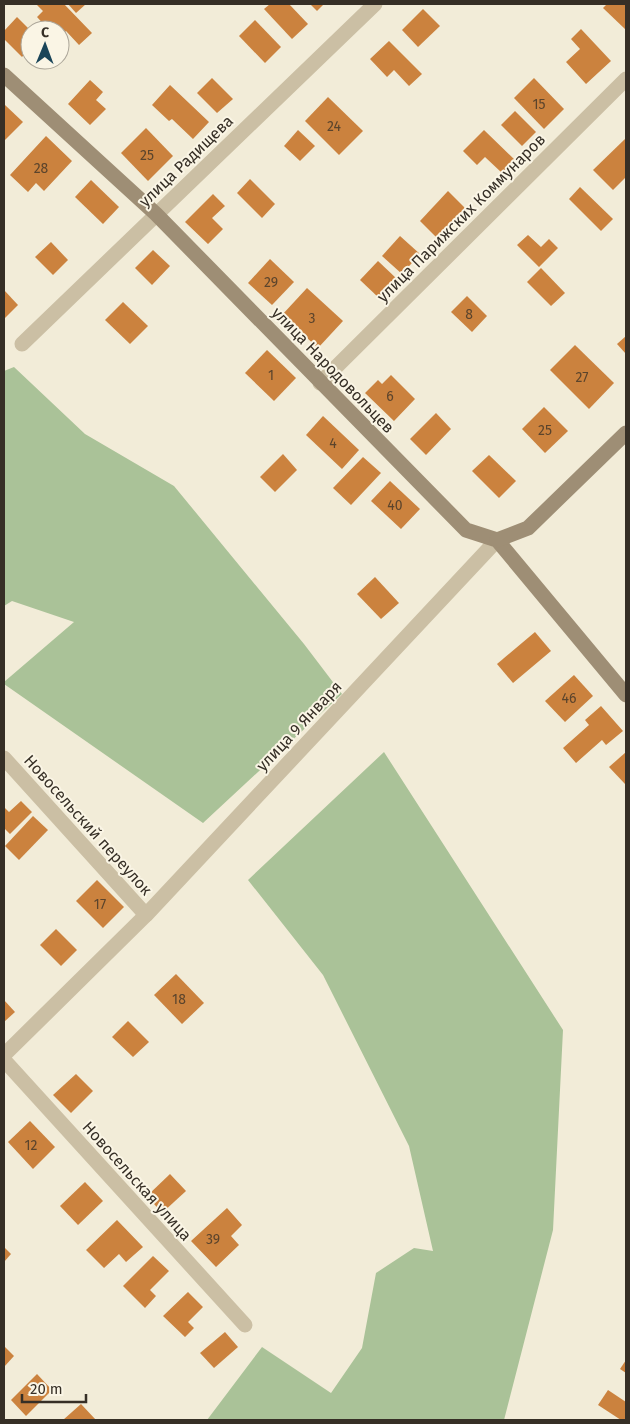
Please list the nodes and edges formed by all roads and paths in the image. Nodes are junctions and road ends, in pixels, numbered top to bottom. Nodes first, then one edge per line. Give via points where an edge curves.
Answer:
1 (375, 4) edge
2 (4, 75) edge
3 (626, 79) edge
4 (156, 214) junction
5 (22, 344) dead end
6 (320, 383) junction
7 (626, 433) edge
8 (497, 540) junction
9 (626, 696) edge
10 (4, 758) edge
11 (146, 915) junction
12 (4, 1056) edge
13 (4, 1060) edge
14 (245, 1325) dead end

1 - 4 street, улица Радищева
2 - 4 main road, улица Народовольцев
3 - 6 street, улица Парижских Коммунаров
4 - 5 street, улица Радищева
4 - 6 main road, улица Народовольцев
6 - 8 main road, улица Народовольцев via 466,530
7 - 8 main road, улица 9 Января via 528,528
8 - 9 main road
8 - 11 street, улица 9 Января
10 - 11 street, Новосельский переулок
11 - 12 street, улица 9 Января
13 - 14 street, Новосельская улица

